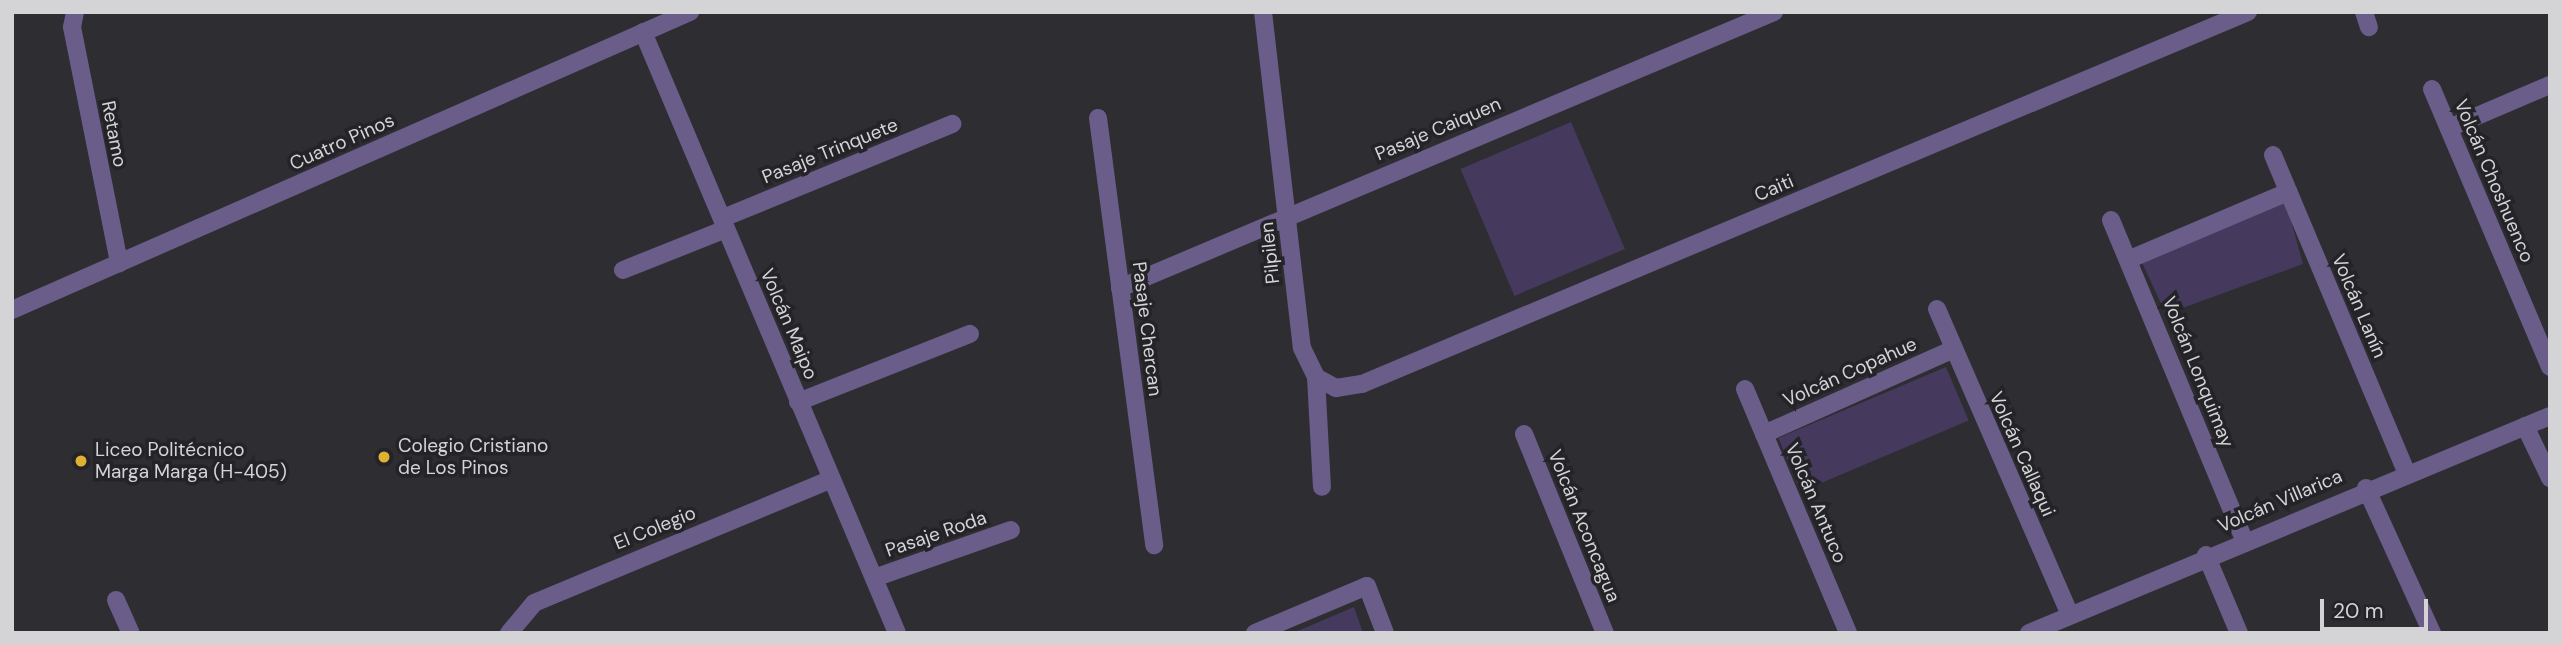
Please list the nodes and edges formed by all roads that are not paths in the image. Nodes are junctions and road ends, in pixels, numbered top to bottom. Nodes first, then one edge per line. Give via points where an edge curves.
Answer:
1 (75, 12) edge
2 (690, 12) edge
3 (1774, 12) edge
4 (2248, 12) edge
5 (1267, 14) edge
6 (643, 32) junction
7 (2550, 85) edge
8 (2432, 89) dead end
9 (1098, 118) dead end
10 (952, 124) dead end
11 (2449, 128) junction
12 (2273, 155) dead end
13 (2288, 192) junction
14 (1287, 214) junction
15 (2111, 220) dead end
16 (725, 223) junction
17 (2130, 259) junction
18 (119, 263) junction
19 (623, 270) dead end
20 (1120, 288) junction
21 (1937, 309) dead end
22 (12, 310) edge
23 (970, 334) dead end
24 (1954, 349) junction
25 (2550, 367) edge
26 (1316, 377) junction
27 (1745, 389) dead end
28 (798, 402) junction
29 (2550, 416) edge
30 (2525, 426) junction
31 (1524, 434) dead end
32 (1764, 434) junction
33 (2407, 474) junction
34 (2550, 478) edge
35 (830, 480) junction
36 (1322, 487) dead end
37 (2366, 488) junction
38 (1011, 530) dead end
39 (2244, 540) junction
40 (1154, 545) dead end
41 (2206, 555) junction
42 (874, 578) junction
43 (116, 600) dead end
44 (2070, 615) junction
45 (511, 632) edge
46 (131, 633) edge
47 (897, 633) edge
48 (1255, 633) edge
49 (1385, 633) edge
50 (1605, 633) edge
51 (1848, 633) edge
52 (2031, 633) edge
53 (2239, 633) edge
54 (2432, 633) edge

1 - 18 street, Retamo via 72,27
2 - 6 street, Cuatro Pinos
3 - 14 street, Pasaje Caiquen
4 - 26 street, Caiti via 1362,383 1336,388
5 - 14 street, Pilpilen
6 - 16 street, Volcán Maipo
6 - 18 street, Cuatro Pinos
7 - 11 street
8 - 11 street, Volcán Choshuenco
9 - 20 street, Pasaje Chercan
10 - 16 street, Pasaje Trinquete
11 - 25 street, Volcán Choshuenco
12 - 13 street, Volcán Lanín
13 - 17 street
13 - 33 street, Volcán Lanín
14 - 20 street, Pasaje Caiquen
14 - 26 street, Pilpilen via 1302,348
15 - 17 street, Volcán Lonquimay
16 - 19 street, Pasaje Trinquete
16 - 28 street, Volcán Maipo
17 - 39 street, Volcán Lonquimay
18 - 22 street, Cuatro Pinos
20 - 40 street, Pasaje Chercan
21 - 24 street, Volcán Callaqui
23 - 28 street
24 - 32 street, Volcán Copahue
24 - 44 street, Volcán Callaqui
26 - 36 street, Pilpilen
27 - 32 street, Volcán Antuco
28 - 35 street, Volcán Maipo
29 - 30 street, Volcán Villarica
30 - 33 street, Volcán Villarica
30 - 34 street
31 - 50 street, Volcán Aconcagua
32 - 51 street, Volcán Antuco
33 - 37 street, Volcán Villarica
35 - 42 street, Volcán Maipo
35 - 45 street, El Colegio via 534,603
37 - 39 street, Volcán Villarica
37 - 54 street
38 - 42 street, Pasaje Roda
39 - 41 street, Volcán Villarica
41 - 44 street, Volcán Villarica
41 - 53 street
42 - 47 street, Volcán Maipo
43 - 46 street
44 - 52 street, Volcán Villarica
48 - 49 street via 1367,586

